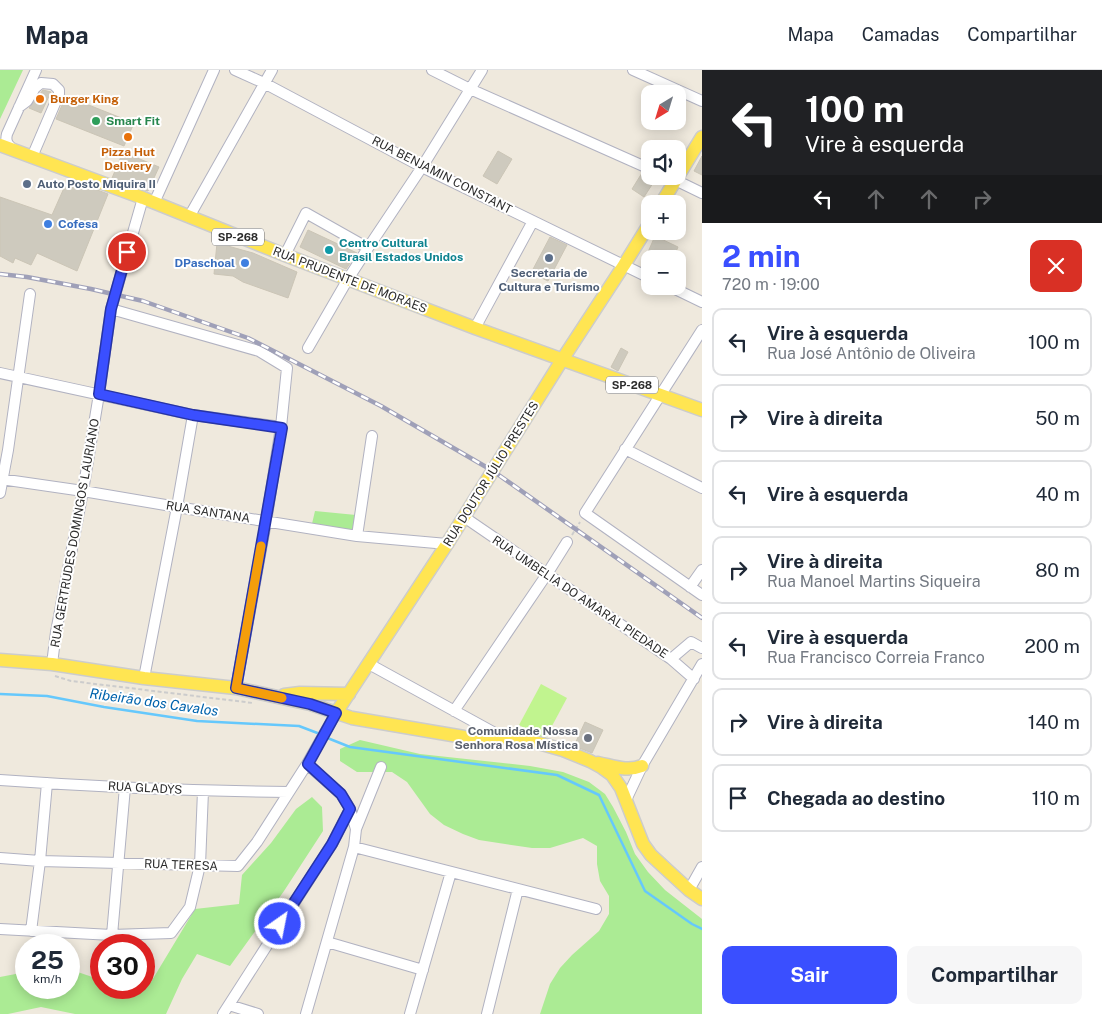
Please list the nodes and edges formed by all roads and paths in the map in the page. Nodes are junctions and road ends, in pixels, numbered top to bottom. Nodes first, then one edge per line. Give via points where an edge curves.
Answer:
1 (36, 70) edge
2 (214, 70) edge
3 (235, 70) edge
4 (272, 70) edge
5 (432, 70) edge
6 (482, 70) edge
7 (633, 70) edge
8 (264, 83) junction
9 (470, 89) junction
10 (702, 101) edge
11 (19, 107) junction
12 (702, 137) edge
13 (1, 143) edge
14 (32, 157) junction
15 (686, 159) edge
16 (641, 165) edge
17 (422, 167) junction
18 (686, 185) edge
19 (702, 193) edge
20 (148, 201) junction
21 (189, 217) junction
22 (533, 221) junction
23 (641, 238) edge
24 (368, 248) junction
25 (285, 255) junction
26 (624, 265) junction
27 (641, 274) edge
28 (348, 279) junction
29 (30, 294) dead end
30 (686, 294) edge
31 (702, 302) edge
32 (111, 309) junction
33 (475, 328) junction
34 (702, 330) edge
35 (308, 348) dead end
36 (562, 360) junction
37 (0, 373) edge
38 (17, 377) junction
39 (99, 394) junction
40 (661, 395) junction
41 (702, 410) edge
42 (193, 415) junction
43 (282, 428) junction
44 (372, 436) dead end
45 (626, 449) junction
46 (1, 479) edge
47 (702, 488) edge
48 (83, 491) junction
49 (0, 493) edge
50 (177, 508) junction
51 (585, 513) junction
52 (464, 517) junction
53 (266, 522) junction
54 (357, 536) junction
55 (568, 542) joint
56 (448, 544) junction
57 (702, 570) edge
58 (547, 574) junction
59 (690, 587) junction
60 (702, 595) edge
61 (702, 648) edge
62 (671, 659) junction
63 (0, 660) edge
64 (369, 664) junction
65 (702, 664) edge
66 (53, 670) junction
67 (144, 678) junction
68 (694, 678) junction
69 (236, 688) junction
70 (349, 694) junction
71 (277, 696) junction
72 (256, 704) dead end
73 (454, 711) junction
74 (336, 713) junction
75 (503, 738) junction
76 (318, 745) joint
77 (481, 748) dead end
78 (515, 749) dead end
79 (590, 761) junction
80 (308, 764) junction
81 (642, 766) junction
82 (381, 767) dead end
83 (0, 780) edge
84 (47, 783) junction
85 (125, 787) junction
86 (203, 791) junction
87 (289, 792) junction
88 (626, 800) junction
89 (350, 809) junction
90 (356, 828) junction
91 (354, 847) junction
92 (0, 858) edge
93 (40, 861) junction
94 (119, 863) junction
95 (200, 865) junction
96 (702, 867) edge
97 (450, 872) junction
98 (518, 889) junction
99 (689, 890) junction
100 (702, 899) edge
101 (596, 909) dead end
102 (0, 929) edge
103 (31, 931) junction
104 (92, 934) edge
105 (112, 934) edge
106 (142, 934) edge
107 (327, 942) junction
108 (423, 970) junction
109 (226, 1009) edge
110 (258, 1014) edge
111 (306, 1014) edge
112 (410, 1014) edge
113 (487, 1014) edge

1 - 11 street
2 - 20 street, RUA GERTRUDES DOMINGOS LAURIANO
3 - 8 street, RUA BENJAMIN CONSTANT
4 - 8 street
5 - 9 street
6 - 9 street
7 - 10 street
8 - 17 street, RUA BENJAMIN CONSTANT
8 - 21 street
9 - 16 street
9 - 17 street
11 - 13 street
11 - 14 street via 41,83 53,84 59,90
12 - 15 main road
13 - 14 main road, RUA PRUDENTE DE MORAES / SP-268
14 - 20 main road, RUA PRUDENTE DE MORAES / SP-268
17 - 22 street, RUA BENJAMIN CONSTANT
17 - 24 street
18 - 19 street
20 - 21 main road, RUA PRUDENTE DE MORAES / SP-268
20 - 32 street, RUA GERTRUDES DOMINGOS LAURIANO
21 - 25 main road, RUA PRUDENTE DE MORAES / SP-268
22 - 26 street, RUA BENJAMIN CONSTANT
22 - 33 street
23 - 26 main road, RUA DOUTOR JÚLIO PRESTES
24 - 25 street via 306,213
24 - 28 street
25 - 28 main road, RUA PRUDENTE DE MORAES / SP-268
26 - 27 street, RUA BENJAMIN CONSTANT
26 - 36 main road, RUA DOUTOR JÚLIO PRESTES
28 - 33 main road, RUA PRUDENTE DE MORAES / SP-268
28 - 35 street
29 - 38 street
30 - 31 street
32 - 39 street, RUA GERTRUDES DOMINGOS LAURIANO
32 - 43 street via 260,351 287,368
33 - 36 main road, RUA PRUDENTE DE MORAES / SP-268
34 - 40 street
36 - 40 main road, RUA PRUDENTE DE MORAES / SP-268
36 - 52 main road, RUA DOUTOR JÚLIO PRESTES
37 - 38 street
38 - 39 street
38 - 46 street
39 - 42 street
39 - 48 street, RUA GERTRUDES DOMINGOS LAURIANO
40 - 41 main road, RUA PRUDENTE DE MORAES / SP-268
40 - 45 street
42 - 43 street
42 - 50 street
43 - 53 street
44 - 54 street
45 - 47 street
45 - 51 street
46 - 48 street, RUA SANTANA
46 - 49 street
48 - 50 street, RUA SANTANA
48 - 66 street, RUA GERTRUDES DOMINGOS LAURIANO via 56,632
50 - 53 street, RUA SANTANA
50 - 67 street
51 - 55 path
51 - 59 street
52 - 56 main road, RUA DOUTOR JÚLIO PRESTES
52 - 58 street, RUA UMBELIA DO AMARAL PIEDADE
53 - 54 street, RUA SANTANA
53 - 69 street
54 - 56 street, RUA SANTANA
55 - 58 street
56 - 64 main road, RUA DOUTOR JÚLIO PRESTES
57 - 59 street
58 - 62 street, RUA UMBELIA DO AMARAL PIEDADE
58 - 73 street
59 - 60 street
61 - 62 street via 691,642
62 - 68 street, RUA UMBELIA DO AMARAL PIEDADE
63 - 66 main road
64 - 70 main road, RUA DOUTOR JÚLIO PRESTES
64 - 73 street
65 - 68 street
66 - 67 main road
66 - 72 path via 72,680
67 - 69 main road
68 - 81 street
69 - 71 main road
70 - 71 main road
70 - 74 main road, RUA DOUTOR JÚLIO PRESTES
71 - 74 main road
73 - 75 street
74 - 75 main road via 464,737
74 - 76 street, RUA DOUTOR JÚLIO PRESTES
75 - 79 main road via 535,742
76 - 80 street, RUA TERESA
77 - 78 path
79 - 81 main road via 626,769
79 - 88 main road via 612,775
80 - 87 street, RUA TERESA
80 - 89 street via 341,794
81 - 88 street
82 - 90 street
83 - 84 street, RUA GLADYS
84 - 85 street, RUA GLADYS
84 - 93 street
85 - 86 street, RUA GLADYS
85 - 94 street
86 - 87 street, RUA GLADYS
86 - 95 street
87 - 95 street, RUA TERESA via 238,866
88 - 99 main road via 643,844
89 - 90 street
89 - 109 street via 332,844
90 - 91 street
91 - 97 street
91 - 107 street
92 - 93 street, RUA TERESA
93 - 94 street, RUA TERESA
93 - 103 street
94 - 95 street, RUA TERESA
94 - 105 street
95 - 106 street via 190,906 171,933
96 - 99 street
97 - 98 street
97 - 108 street
98 - 101 street
98 - 113 street
99 - 100 main road
102 - 103 street
103 - 104 street
107 - 108 street
107 - 111 street
108 - 112 street
109 - 110 street

